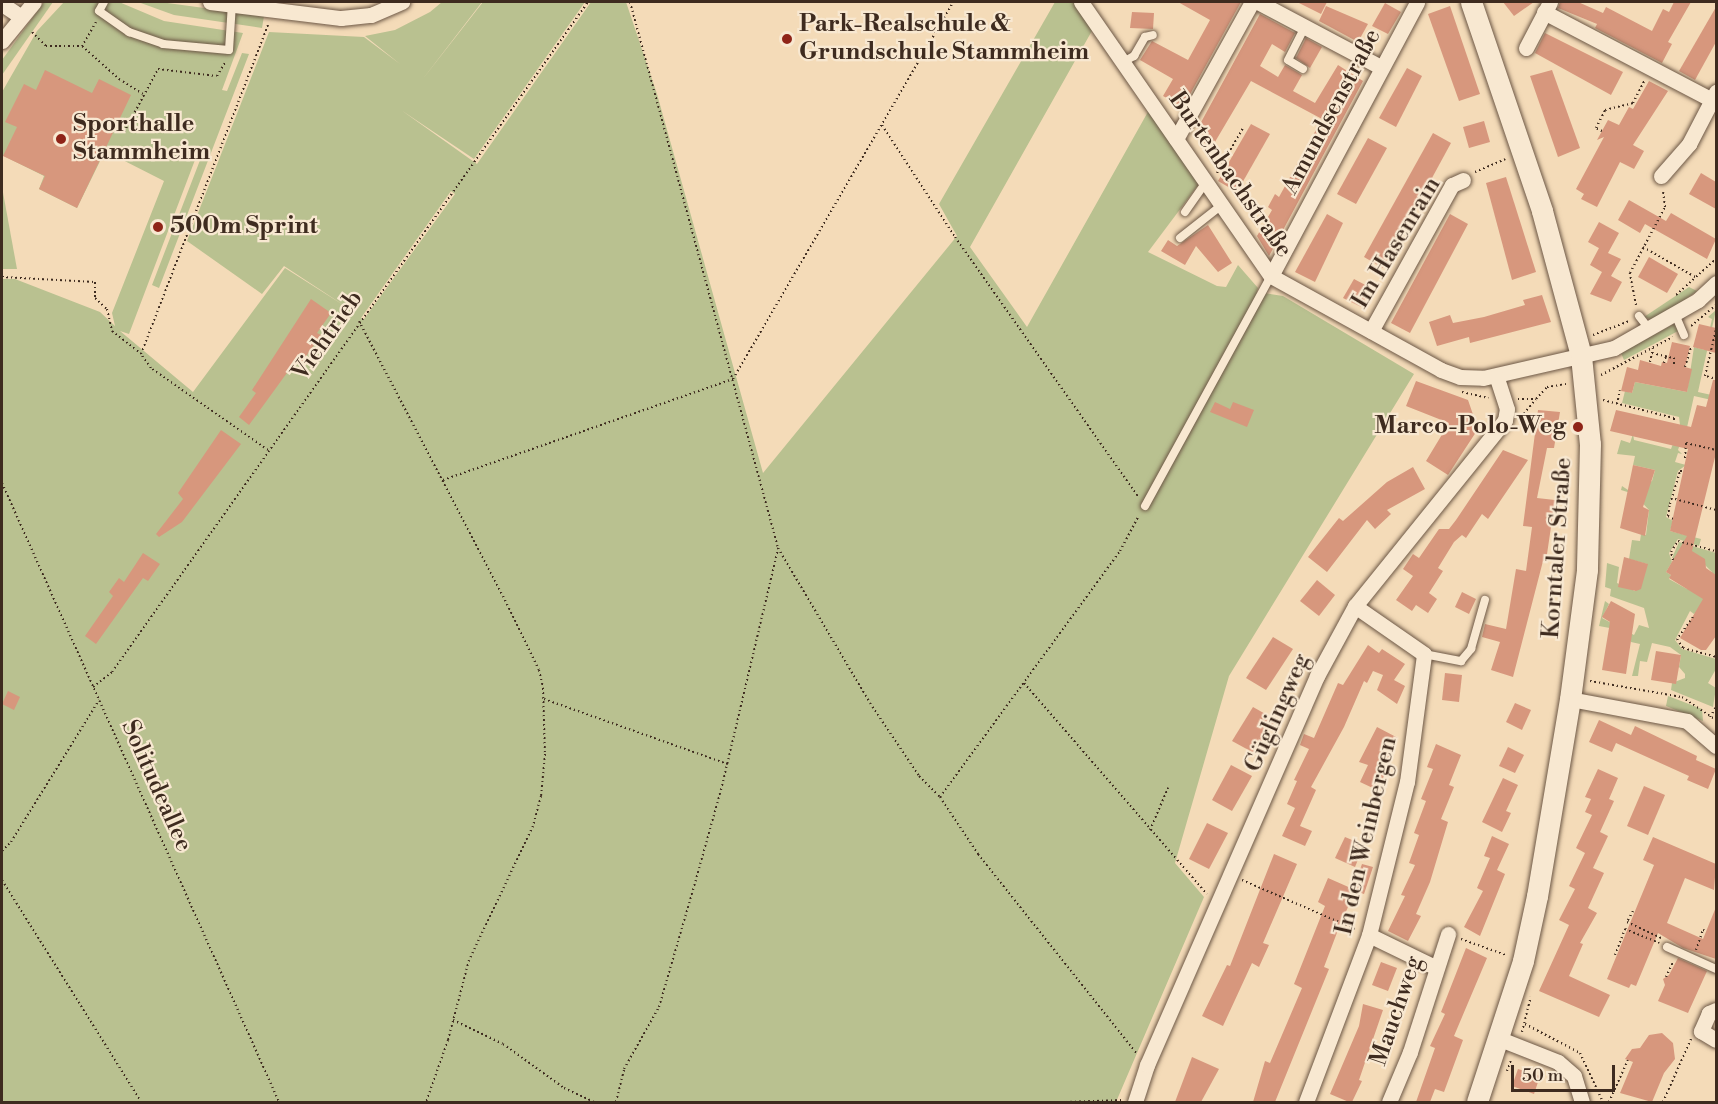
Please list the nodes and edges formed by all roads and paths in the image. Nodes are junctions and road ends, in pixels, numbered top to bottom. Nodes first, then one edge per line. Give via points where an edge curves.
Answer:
1 (34, 2) edge
2 (104, 2) edge
3 (210, 2) edge
4 (402, 2) edge
5 (588, 2) edge
6 (630, 2) edge
7 (952, 2) edge
8 (1081, 2) edge
9 (1252, 2) edge
10 (1258, 2) edge
11 (1417, 2) edge
12 (1471, 2) edge
13 (232, 4) junction
14 (2, 5) edge
15 (275, 6) edge
16 (1547, 7) edge
17 (101, 13) junction
18 (20, 16) junction
19 (1305, 27) junction
20 (32, 32) dead end
21 (1153, 35) dead end
22 (2, 41) edge
23 (82, 46) junction
24 (1526, 48) dead end
25 (229, 50) junction
26 (1123, 62) junction
27 (1381, 67) junction
28 (1650, 67) junction
29 (1303, 69) dead end
30 (142, 94) junction
31 (1714, 96) edge
32 (882, 124) junction
33 (1243, 128) dead end
34 (1602, 131) dead end
35 (124, 132) dead end
36 (1176, 139) junction
37 (1522, 153) junction
38 (1661, 176) joint
39 (1463, 180) joint
40 (1206, 182) junction
41 (1222, 205) junction
42 (1185, 212) dead end
43 (1180, 238) dead end
44 (1643, 247) junction
45 (1716, 259) edge
46 (1271, 276) junction
47 (2, 277) edge
48 (1697, 278) junction
49 (1716, 283) edge
50 (1674, 296) dead end
51 (1716, 305) edge
52 (1675, 314) junction
53 (1639, 316) junction
54 (359, 321) junction
55 (1649, 329) junction
56 (1716, 329) edge
57 (1371, 331) junction
58 (1684, 333) junction
59 (1715, 341) edge
60 (1691, 346) dead end
61 (1578, 347) junction
62 (1653, 348) junction
63 (141, 354) junction
64 (1653, 354) junction
65 (1666, 356) junction
66 (1651, 362) dead end
67 (1664, 363) dead end
68 (1674, 365) dead end
69 (1685, 367) dead end
70 (1496, 376) junction
71 (1713, 378) dead end
72 (733, 379) junction
73 (1584, 381) junction
74 (1620, 390) dead end
75 (1603, 400) dead end
76 (1617, 404) junction
77 (1674, 423) dead end
78 (268, 450) junction
79 (1716, 450) edge
80 (1685, 458) dead end
81 (1684, 471) dead end
82 (441, 481) junction
83 (2, 483) edge
84 (1675, 499) junction
85 (1144, 506) junction
86 (1716, 510) edge
87 (1673, 519) dead end
88 (778, 548) junction
89 (1716, 551) edge
90 (1673, 561) dead end
91 (1485, 600) dead end
92 (1355, 606) junction
93 (1693, 616) dead end
94 (1424, 654) junction
95 (1716, 657) edge
96 (1590, 681) dead end
97 (1024, 684) junction
98 (93, 687) junction
99 (543, 699) junction
100 (1570, 699) junction
101 (99, 700) junction
102 (1716, 707) edge
103 (1711, 716) junction
104 (1716, 720) edge
105 (1703, 730) junction
106 (1716, 746) edge
107 (728, 764) junction
108 (1168, 788) dead end
109 (940, 797) junction
110 (1150, 830) junction
111 (2, 851) edge
112 (1231, 875) junction
113 (2, 879) edge
114 (1217, 905) junction
115 (1633, 911) dead end
116 (1706, 932) dead end
117 (1448, 934) joint
118 (1369, 935) junction
119 (1658, 937) dead end
120 (1650, 939) dead end
121 (1667, 947) dead end
122 (1677, 951) junction
123 (1616, 955) dead end
124 (1693, 958) junction
125 (1523, 961) junction
126 (1435, 967) junction
127 (1716, 969) edge
128 (1666, 977) dead end
129 (1713, 1011) edge
130 (453, 1020) junction
131 (1701, 1031) junction
132 (1500, 1039) junction
133 (1716, 1040) edge
134 (1628, 1060) dead end
135 (1147, 1065) junction
136 (1623, 1071) junction
137 (1628, 1072) dead end
138 (1136, 1101) edge
139 (141, 1102) edge
140 (279, 1102) edge
141 (426, 1102) edge
142 (594, 1102) edge
143 (616, 1102) edge
144 (1066, 1102) edge
145 (1306, 1102) edge
146 (1389, 1102) edge
147 (1477, 1102) edge
148 (1582, 1102) edge
149 (1609, 1102) edge
150 (1663, 1102) edge

1 - 18 street
2 - 17 lane
3 - 13 street
4 - 15 street via 371,15 341,18
5 - 54 path, Viehtrieb
6 - 72 path
7 - 32 path
8 - 26 street, Burtenbachstraße
9 - 36 street
10 - 19 street
11 - 27 street, Amundsenstraße
12 - 37 street, Korntaler Straße
13 - 15 street
13 - 25 lane
14 - 18 street
15 - 63 path
16 - 24 street
16 - 28 street
17 - 23 path
17 - 25 lane via 129,32 163,44
18 - 22 street
19 - 27 street
19 - 29 lane via 1288,60
20 - 23 path via 46,46
21 - 26 lane via 1145,38 1134,56
23 - 30 path via 118,79
25 - 30 path via 223,71 217,76 158,69
26 - 36 street, Burtenbachstraße
27 - 46 street, Amundsenstraße
28 - 31 street
28 - 34 path via 1633,103 1605,110 1596,128
30 - 35 path
31 - 38 street via 1689,144
32 - 72 path
32 - 85 path via 955,237
33 - 40 path via 1215,177
36 - 40 street, Burtenbachstraße
37 - 39 path via 1481,168
37 - 61 street, Korntaler Straße
38 - 44 path via 1665,207
39 - 57 street, Im Hasenrain via 1452,185
40 - 41 street, Burtenbachstraße
40 - 42 lane
41 - 43 lane
41 - 46 street, Burtenbachstraße
44 - 48 path
44 - 53 path via 1630,273
45 - 48 path
46 - 57 street, Burtenbachstraße
46 - 85 lane
47 - 63 path via 95,282 95,298 107,309 112,331
48 - 50 path
49 - 52 street
51 - 58 path
52 - 55 street
52 - 58 lane
53 - 55 lane
53 - 61 path
54 - 78 path, Viehtrieb
54 - 82 path
55 - 61 street via 1614,348
56 - 59 path
57 - 70 street, Burtenbachstraße via 1460,377
58 - 62 path
59 - 71 path via 1705,376
60 - 69 path
61 - 70 street, Burtenbachstraße
61 - 73 street, Korntaler Straße
62 - 64 path
62 - 73 path
63 - 78 path via 151,368
64 - 65 path
64 - 66 path
65 - 67 path
65 - 68 path via 1674,358
70 - 92 street, Güglingweg via 1507,409 1499,432
72 - 82 path
72 - 88 path
73 - 100 street, Korntaler Straße via 1590,507 1587,570
74 - 76 path
75 - 76 path
76 - 77 path via 1674,418
78 - 98 path, Viehtrieb via 112,672
79 - 80 path via 1686,443
81 - 84 path
82 - 99 path via 539,670
83 - 98 path, Solitudeallee
84 - 86 path
84 - 87 path via 1668,516
85 - 97 path via 1120,552
88 - 107 path
88 - 109 path via 870,703 919,776
89 - 90 path via 1678,541 1671,552
91 - 94 lane via 1471,649 1461,661
92 - 94 street
92 - 112 street, Güglingweg via 1317,676
93 - 95 path via 1677,639 1683,648
94 - 118 street, In den Weinbergen via 1407,782
96 - 103 path via 1682,697
97 - 109 path
97 - 110 path
98 - 101 path, Solitudeallee
99 - 107 path
99 - 130 path via 544,764 533,826 469,960
100 - 105 street via 1649,711 1687,721
100 - 125 street, Korntaler Straße
101 - 111 path
101 - 140 path, Solitudeallee
102 - 103 path
103 - 104 path
103 - 105 path
105 - 106 street
107 - 143 path via 659,1007 624,1069
108 - 110 path
109 - 135 path via 978,854
110 - 114 path
112 - 114 street, Güglingweg
112 - 118 path
113 - 139 path
114 - 135 street, Güglingweg
115 - 119 path via 1627,922
116 - 124 path via 1703,930
117 - 125 path
117 - 126 street, Mauchweg
118 - 126 street
118 - 145 street, In den Weinbergen
120 - 123 path via 1625,929
121 - 122 lane
122 - 124 lane
122 - 128 path
124 - 127 lane
125 - 132 street, Korntaler Straße
126 - 146 street, Mauchweg via 1410,1052
129 - 131 street
130 - 141 path
130 - 142 path via 503,1044 555,1082
131 - 133 street
131 - 150 path via 1693,1036
132 - 147 street, Korntaler Straße
132 - 148 street via 1558,1062 1575,1076
134 - 136 path
135 - 138 street, Güglingweg
136 - 137 path
136 - 149 path
138 - 144 path

